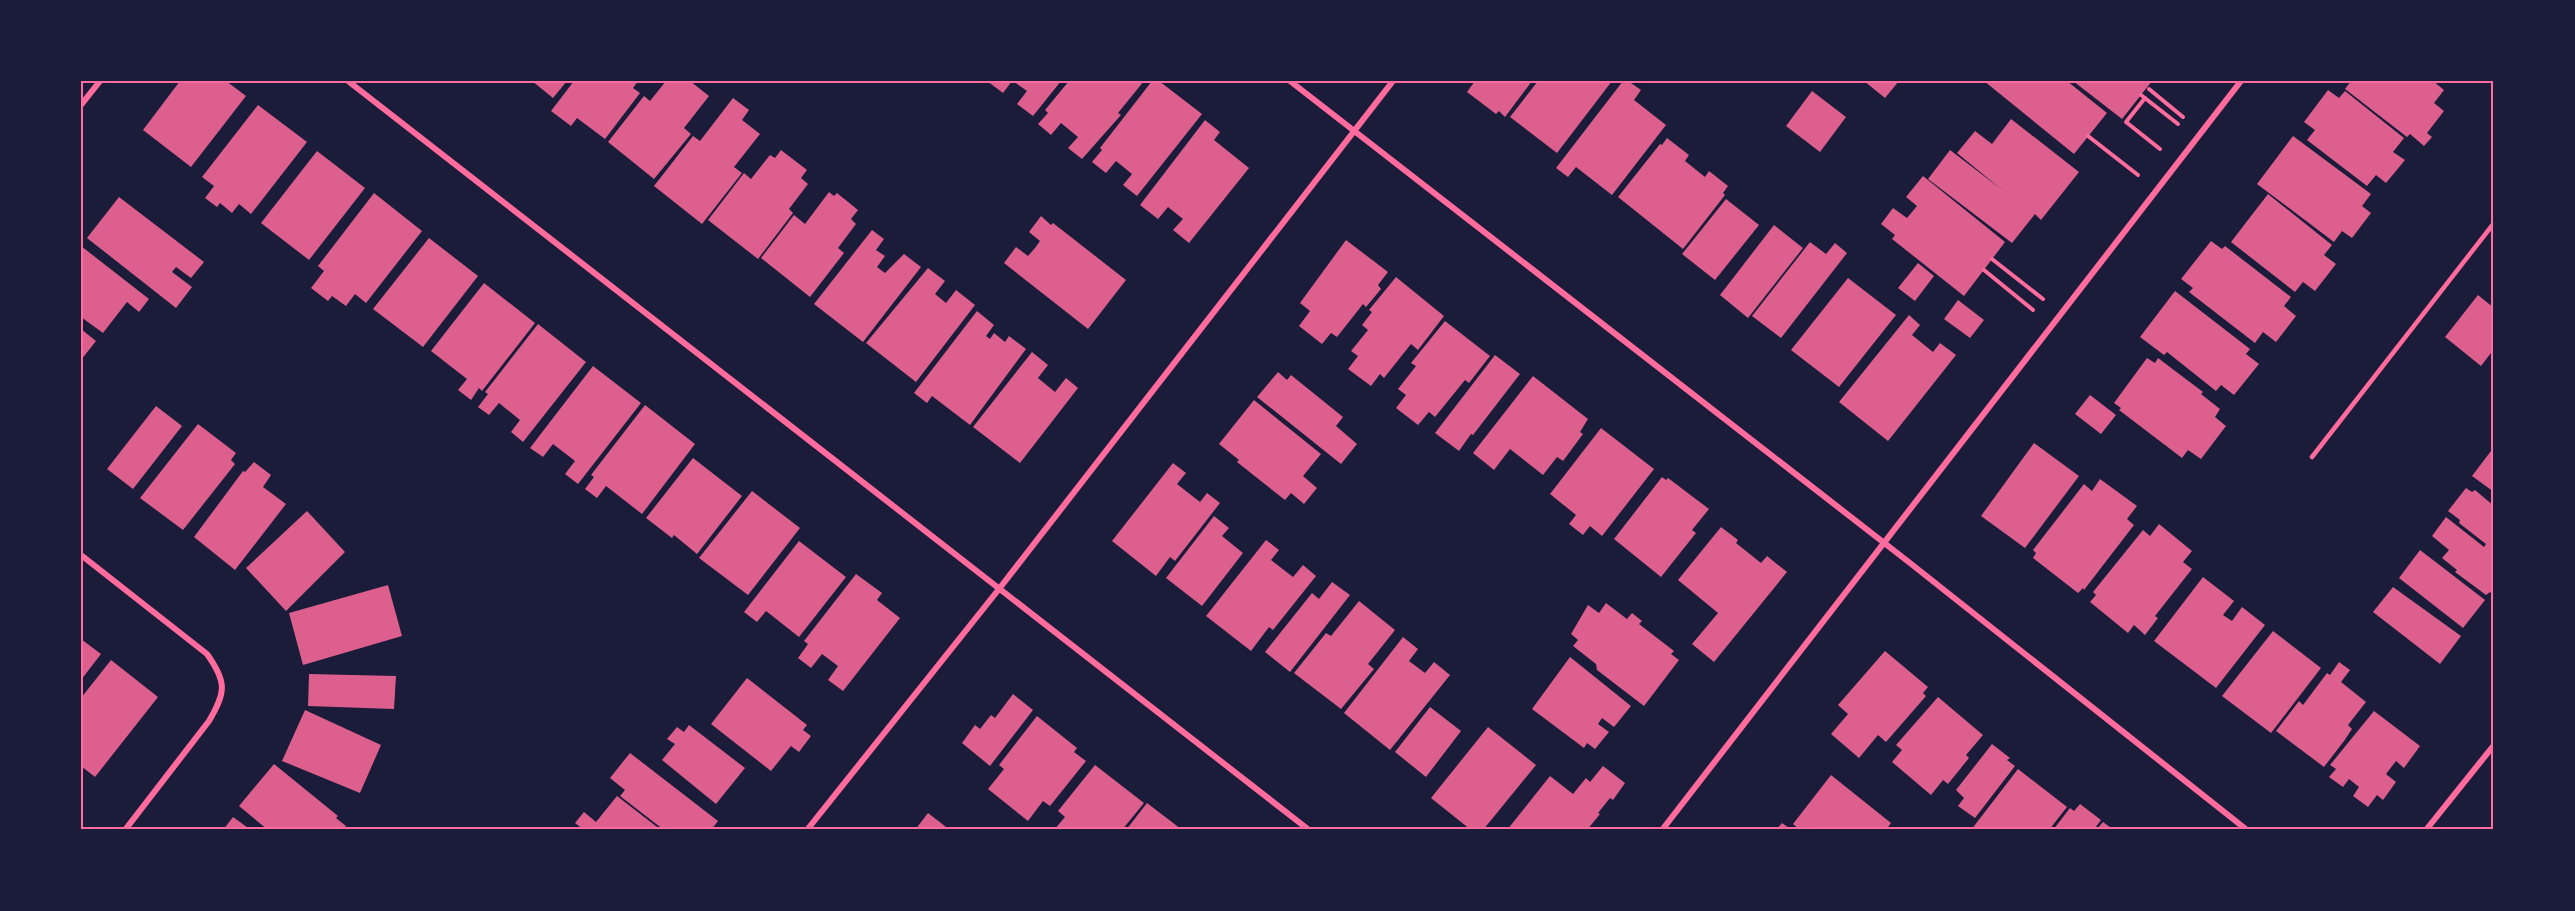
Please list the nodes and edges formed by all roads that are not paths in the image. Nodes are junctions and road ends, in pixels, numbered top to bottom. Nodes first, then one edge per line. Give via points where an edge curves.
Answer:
1 (100, 81) edge
2 (348, 81) edge
3 (1290, 81) edge
4 (1393, 81) edge
5 (2241, 81) edge
6 (81, 105) edge
7 (1354, 131) junction
8 (2494, 223) edge
9 (2312, 458) dead end
10 (1884, 544) junction
11 (81, 555) edge
12 (999, 589) junction
13 (2494, 745) edge
14 (125, 830) edge
15 (807, 830) edge
16 (1309, 830) edge
17 (1662, 830) edge
18 (2247, 830) edge
19 (2426, 830) edge

1 - 6 street
2 - 12 street
3 - 7 street
4 - 7 street
5 - 10 street
7 - 10 street
7 - 12 street
8 - 9 lane
10 - 17 street
10 - 18 street
11 - 14 street via 207,654 220,673 218,705 209,721
12 - 15 street
12 - 16 street
13 - 19 street

